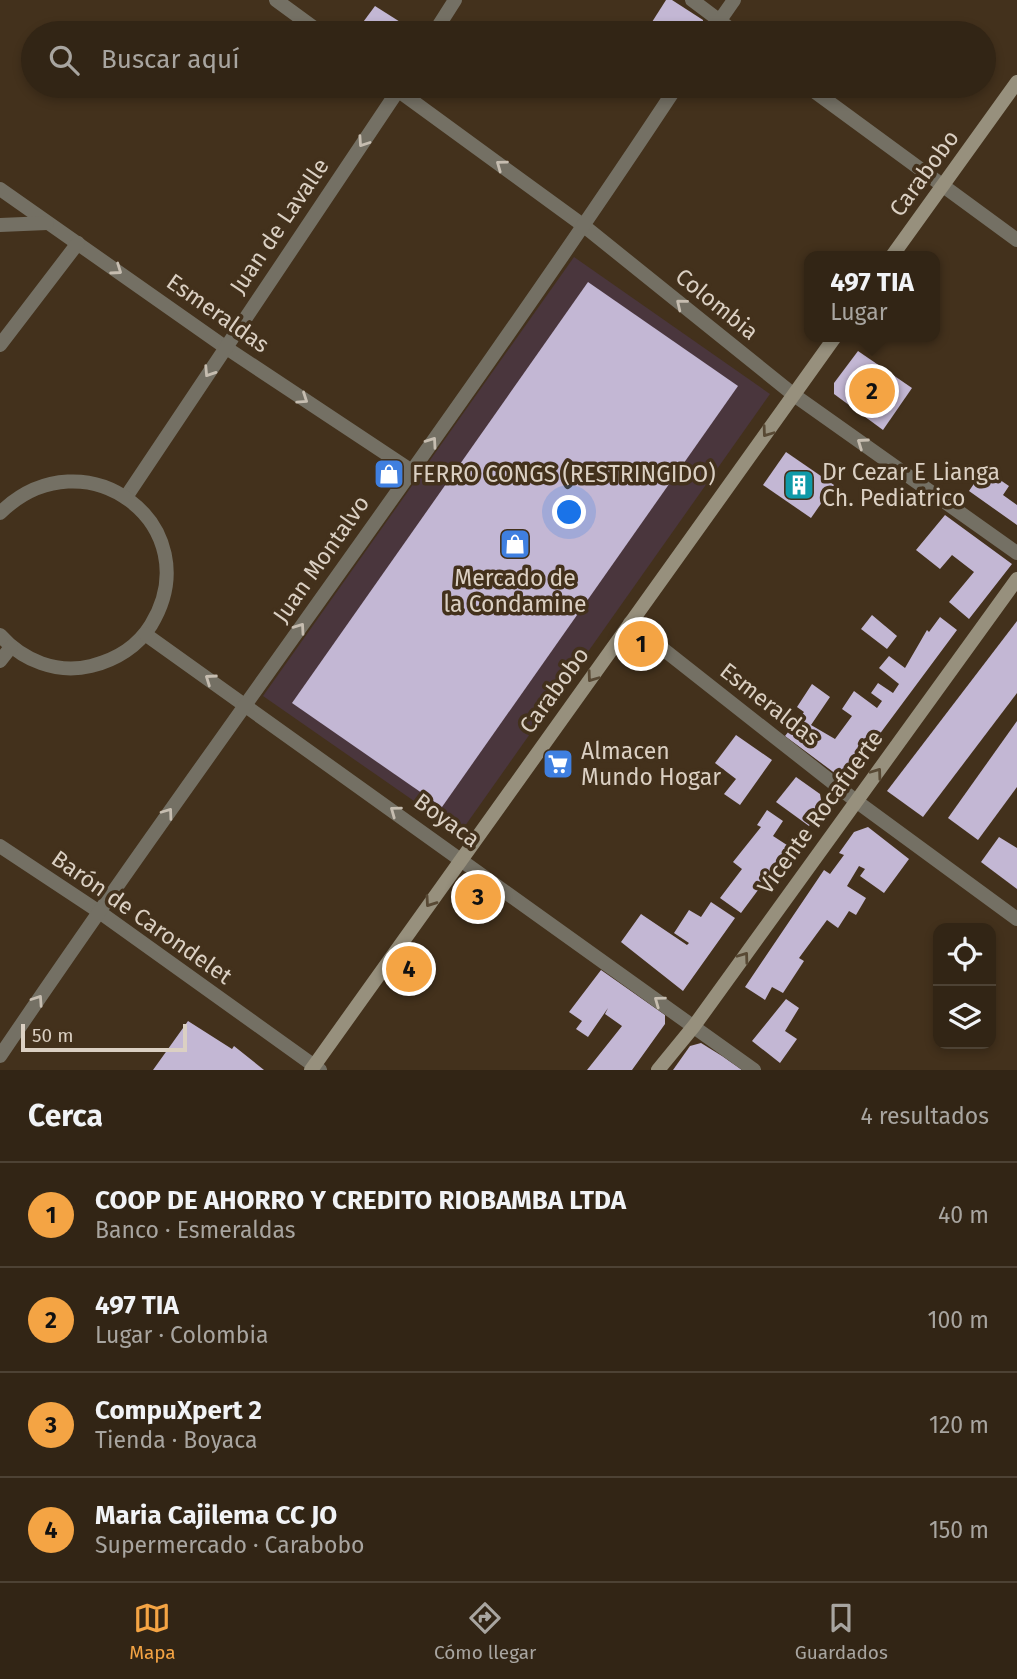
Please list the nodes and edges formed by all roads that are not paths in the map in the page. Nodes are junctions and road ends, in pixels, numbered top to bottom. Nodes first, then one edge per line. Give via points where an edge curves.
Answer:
1 (276, 0) edge
2 (454, 0) edge
3 (692, 0) edge
4 (734, 0) edge
5 (305, 21) edge
6 (441, 21) edge
7 (710, 21) edge
8 (719, 21) edge
9 (1017, 82) edge
10 (390, 98) edge
11 (412, 98) edge
12 (669, 98) edge
13 (823, 98) edge
14 (942, 187) junction
15 (0, 189) edge
16 (47, 223) junction
17 (0, 225) edge
18 (584, 226) junction
19 (1017, 240) edge
20 (78, 243) junction
21 (896, 251) edge
22 (831, 342) edge
23 (0, 345) edge
24 (225, 347) junction
25 (794, 395) junction
26 (412, 471) junction
27 (126, 497) junction
28 (0, 513) edge
29 (1017, 553) edge
30 (1017, 579) edge
31 (630, 624) junction
32 (145, 634) junction
33 (0, 635) edge
34 (11, 647) junction
35 (0, 661) edge
36 (247, 704) junction
37 (856, 801) junction
38 (0, 846) edge
39 (461, 859) junction
40 (98, 911) junction
41 (1017, 919) edge
42 (694, 1026) junction
43 (0, 1056) edge
44 (315, 1069) edge
45 (659, 1070) edge
46 (754, 1070) edge

1 - 5 street
2 - 6 street
3 - 7 street
4 - 8 street
9 - 14 main road, Carabobo
10 -> 24 street, Juan de Lavalle
18 -> 11 street, Colombia
12 - 18 street, Juan Montalvo
13 - 14 street
14 - 19 street
14 - 21 main road, Carabobo
15 - 16 street, Esmeraldas
16 - 17 street
16 - 20 street, Esmeraldas
25 -> 18 street, Colombia
26 -> 18 street, Juan Montalvo
20 - 23 street
20 -> 24 street, Esmeraldas
22 - 25 main road, Carabobo
24 -> 26 street, Esmeraldas
24 -> 27 street, Juan de Lavalle
29 -> 25 street, Colombia
25 -> 31 main road, Carabobo
36 -> 26 street, Juan Montalvo
27 - 28 street via 105,486 58,481 35,487
27 - 32 street via 159,537 166,561 166,587 159,612
37 -> 30 main road, Vicente Rocafuerte
31 - 37 street, Esmeraldas
31 -> 39 main road, Carabobo
32 - 34 street via 127,651 81,668 44,664
36 -> 32 street, Boyaca
33 - 34 street
34 - 35 street
39 -> 36 street, Boyaca
40 -> 36 street, Juan Montalvo
37 - 41 street, Esmeraldas
42 -> 37 main road, Vicente Rocafuerte
38 - 40 street, Barón de Carondelet
42 -> 39 street, Boyaca
39 -> 44 main road, Carabobo
43 -> 40 street, Juan Montalvo
40 - 44 street, Barón de Carondelet
42 - 45 main road, Vicente Rocafuerte
42 - 46 street, Boyaca

